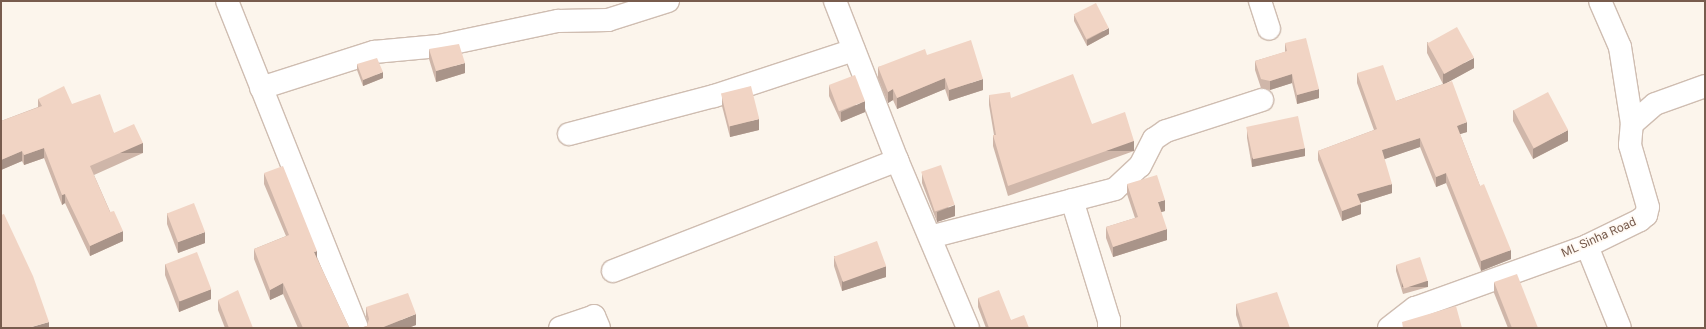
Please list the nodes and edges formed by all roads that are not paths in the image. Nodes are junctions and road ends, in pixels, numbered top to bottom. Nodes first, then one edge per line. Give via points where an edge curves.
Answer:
1 (227, 1) edge
2 (668, 1) edge
3 (835, 1) edge
4 (1260, 1) edge
5 (1600, 1) edge
6 (1269, 29) dead end
7 (854, 50) junction
8 (1705, 86) edge
9 (261, 88) junction
10 (1262, 100) dead end
11 (1632, 124) junction
12 (569, 134) dead end
13 (897, 160) junction
14 (1072, 200) junction
15 (930, 237) junction
16 (1587, 246) junction
17 (613, 272) dead end
18 (357, 328) edge
19 (560, 328) edge
20 (599, 328) edge
21 (968, 328) edge
22 (1109, 328) edge
23 (1389, 328) edge
24 (1620, 328) edge

1 - 9 street
2 - 9 street via 608,20 558,21 439,46 374,52
3 - 7 street
4 - 6 street
5 - 11 street, ML Sinha Road via 1620,47
7 - 12 street via 714,96
7 - 13 street
8 - 11 street via 1655,104
9 - 18 street
10 - 14 street via 1166,131 1154,139 1140,166 1115,189
11 - 16 street, ML Sinha Road via 1630,145 1648,207 1646,214 1640,220
13 - 15 street
13 - 17 street
14 - 15 street
14 - 22 street via 1109,320
15 - 21 street
16 - 23 street, ML Sinha Road via 1415,308
16 - 24 street
19 - 20 street via 594,316

